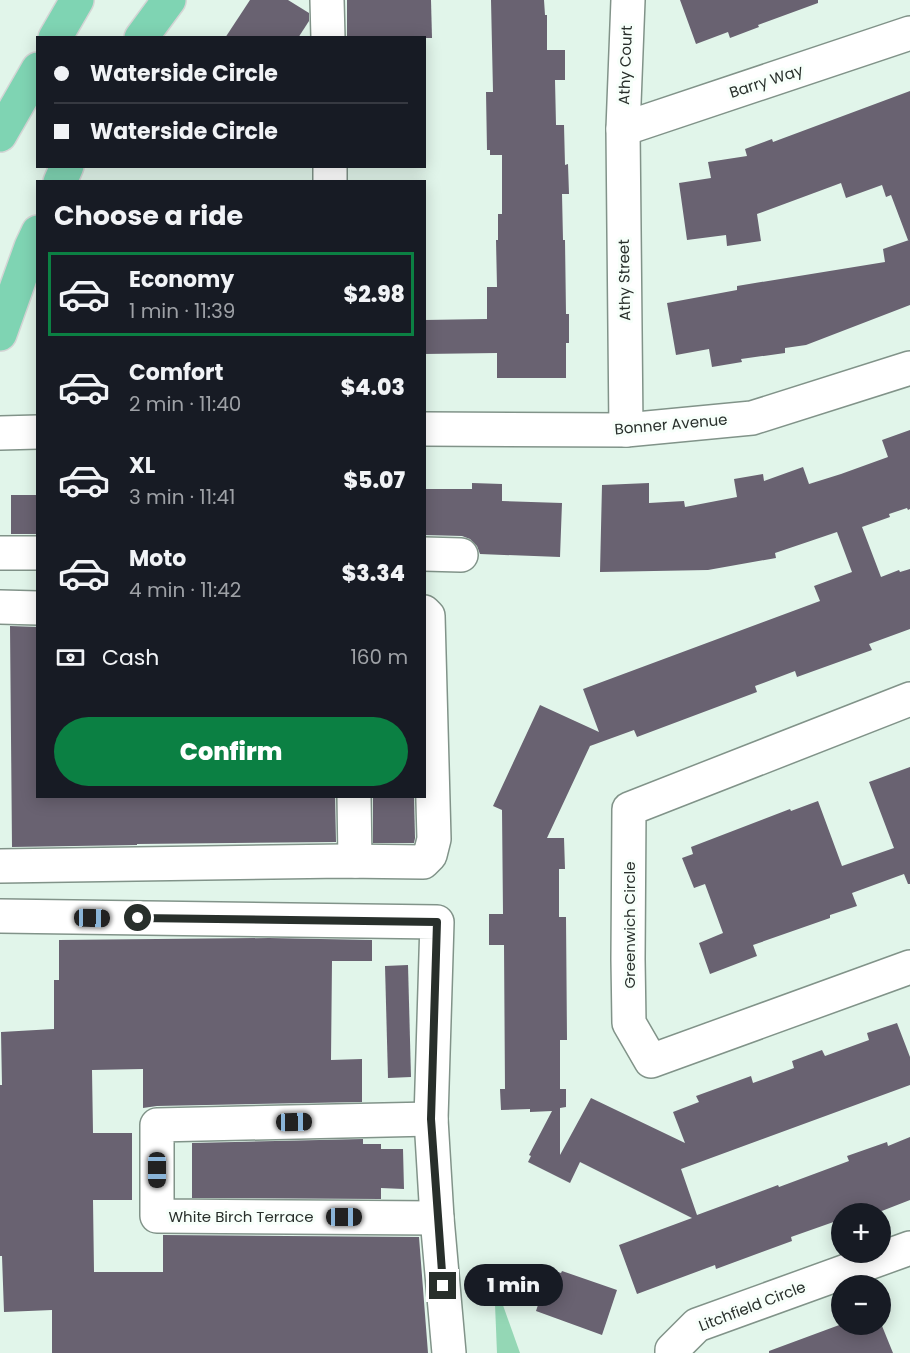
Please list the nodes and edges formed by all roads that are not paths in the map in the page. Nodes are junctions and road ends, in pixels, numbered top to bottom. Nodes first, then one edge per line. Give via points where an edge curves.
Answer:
1 (77, 0) edge
2 (169, 0) edge
3 (327, 0) edge
4 (628, 0) edge
5 (910, 33) edge
6 (56, 36) edge
7 (142, 36) edge
8 (328, 36) edge
9 (36, 72) edge
10 (623, 129) junction
11 (0, 135) edge
12 (36, 236) edge
13 (0, 334) edge
14 (910, 368) edge
15 (426, 429) edge
16 (626, 430) junction
17 (36, 432) edge
18 (0, 433) edge
19 (0, 553) edge
20 (36, 554) edge
21 (426, 555) edge
22 (461, 555) dead end
23 (0, 607) edge
24 (36, 608) edge
25 (426, 614) edge
26 (910, 699) edge
27 (354, 798) edge
28 (355, 861) junction
29 (0, 866) edge
30 (0, 916) edge
31 (910, 968) edge
32 (431, 1119) junction
33 (437, 1218) junction
34 (910, 1248) edge
35 (449, 1353) edge
36 (672, 1353) edge

1 - 6 main road
2 - 7 main road
3 - 8 street
4 - 10 street, Athy Court
5 - 10 street, Barry Way
9 - 11 main road
10 - 16 street, Athy Street
12 - 13 main road
14 - 16 street, Bonner Avenue via 752,418
15 - 16 street, Bonner Avenue
17 - 18 street
19 - 20 street
21 - 22 street
23 - 24 street
25 - 28 street via 434,838 430,855 423,862
26 - 31 street, Greenwich Circle via 629,809 629,1023 651,1061
27 - 28 street
28 - 29 street
30 - 32 street via 437,922
32 - 33 street
32 - 33 street, White Birch Terrace via 157,1125 157,1216
33 - 35 street
34 - 36 street, Litchfield Circle via 697,1325

